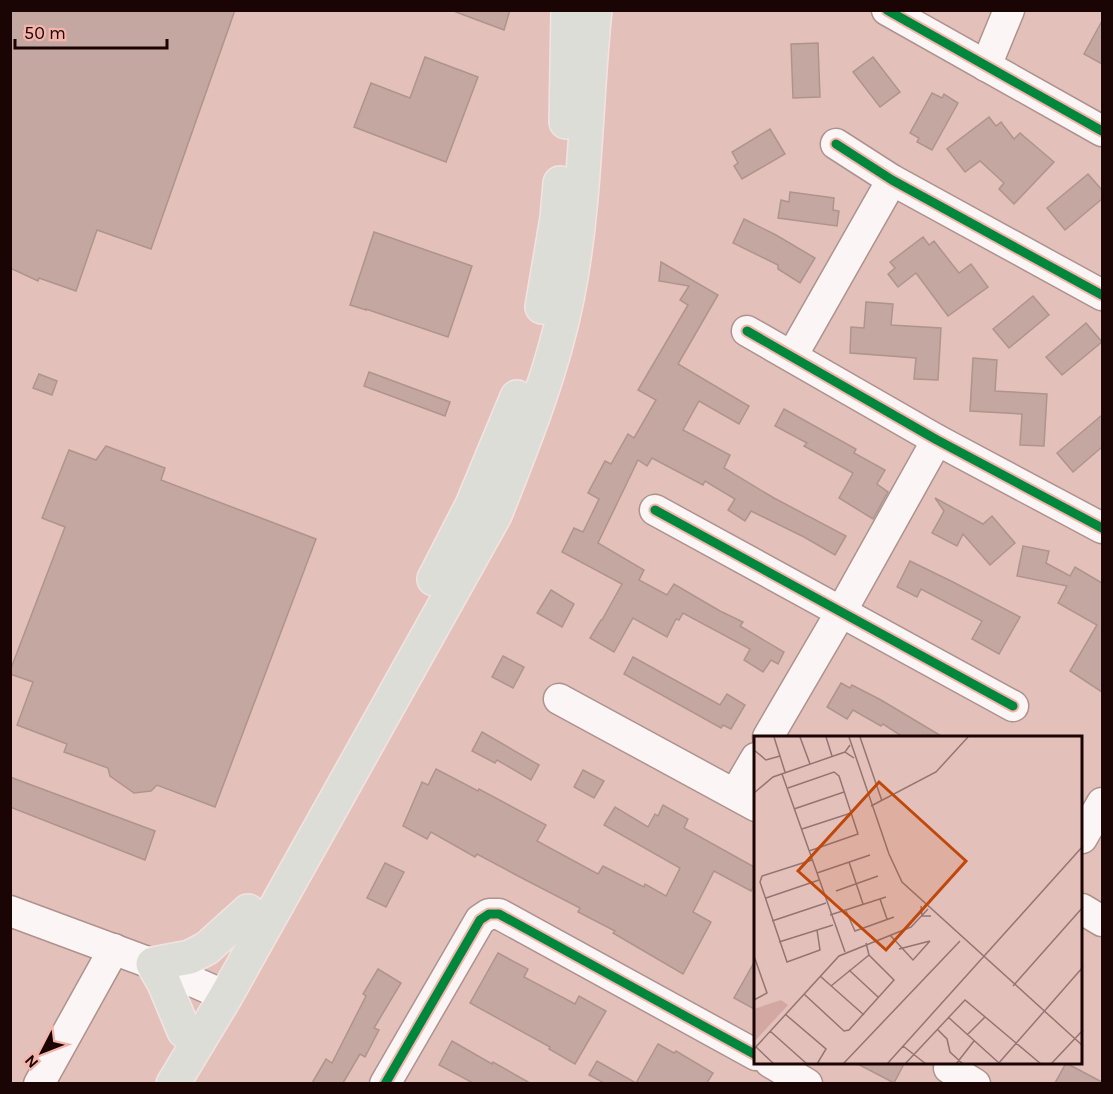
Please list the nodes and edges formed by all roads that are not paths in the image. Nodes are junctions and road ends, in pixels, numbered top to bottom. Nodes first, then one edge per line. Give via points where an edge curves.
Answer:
1 (887, 10) edge
2 (1009, 10) edge
3 (590, 15) edge
4 (986, 66) junction
5 (1102, 131) edge
6 (836, 144) dead end
7 (892, 180) junction
8 (1102, 295) edge
9 (747, 331) dead end
10 (792, 356) junction
11 (937, 440) junction
12 (483, 510) junction
13 (655, 510) dead end
14 (1098, 515) edge
15 (841, 612) junction
16 (559, 699) dead end
17 (1013, 706) dead end
18 (769, 736) edge
19 (754, 766) edge
20 (746, 800) edge
21 (1102, 803) edge
22 (1083, 835) edge
23 (1083, 910) edge
24 (10, 911) edge
25 (248, 911) junction
26 (1102, 921) edge
27 (114, 950) junction
28 (153, 964) junction
29 (217, 992) junction
30 (184, 1031) junction
31 (754, 1053) edge
32 (774, 1064) edge
33 (947, 1071) edge
34 (39, 1083) edge
35 (153, 1083) edge
36 (173, 1083) edge
37 (385, 1083) edge
38 (807, 1083) edge
39 (975, 1083) edge

1 - 4 street
2 - 4 street
3 - 12 main road via 585,166 566,301 543,390
4 - 5 street
6 - 7 street
7 - 8 street
7 - 10 street
9 - 10 street
10 - 11 street
11 - 14 street
11 - 15 street
12 - 25 main road via 436,576
12 - 29 main road
13 - 15 street
15 - 17 street
15 - 18 street
16 - 20 street
19 - 20 street
21 - 22 street
23 - 26 street
24 - 27 street
25 - 28 main road via 207,948 190,957
25 - 29 main road
27 - 28 street
27 - 34 street
28 - 29 street
28 - 30 main road
29 - 30 main road
29 - 36 main road
30 - 35 main road
31 - 37 street via 500,914 489,914 480,920
32 - 38 street
33 - 39 street

